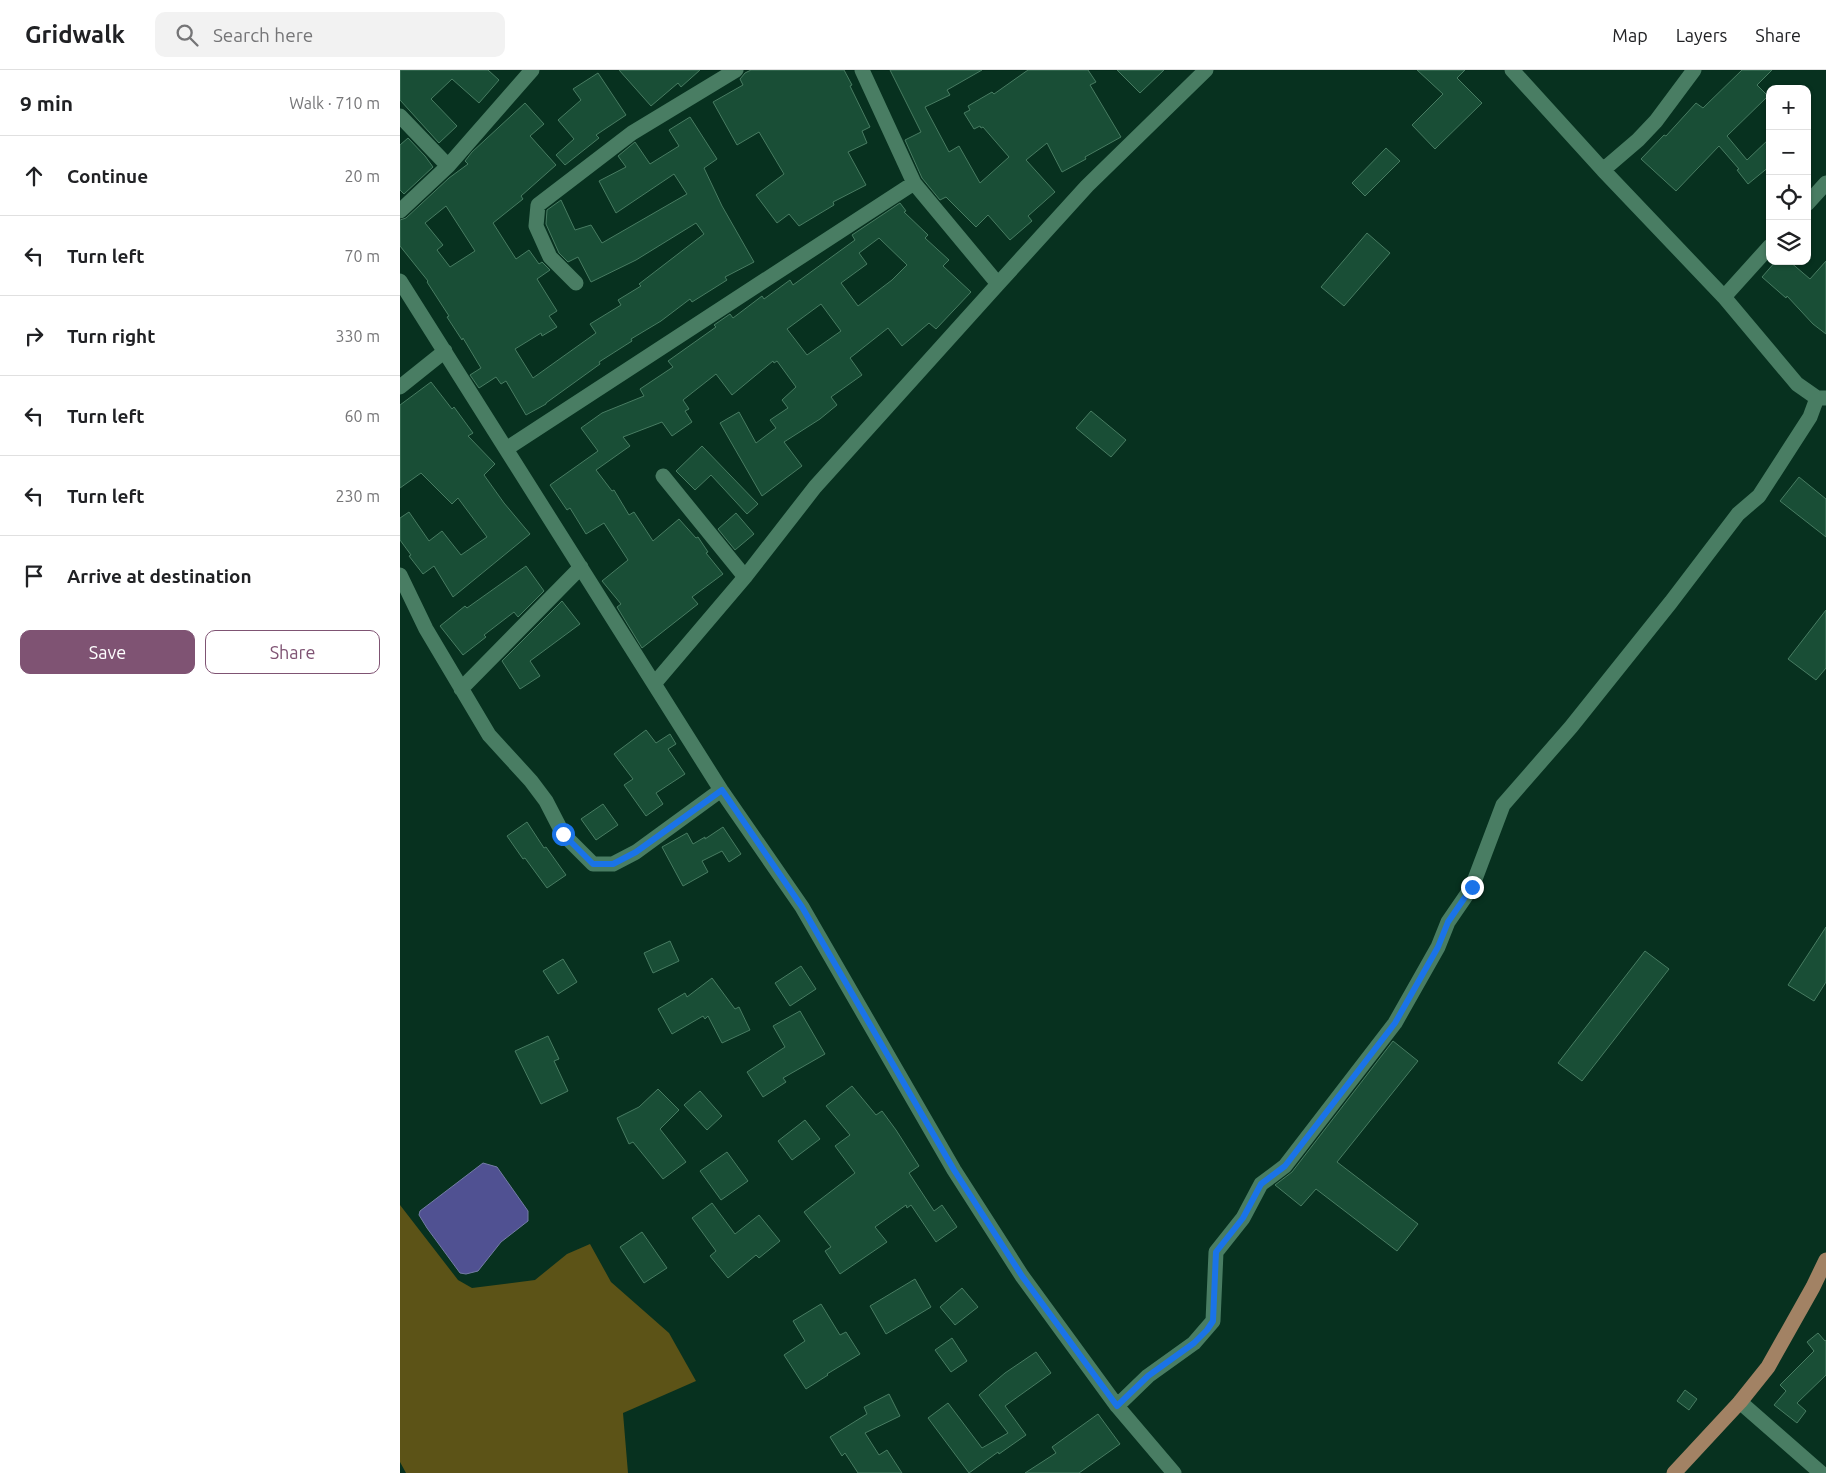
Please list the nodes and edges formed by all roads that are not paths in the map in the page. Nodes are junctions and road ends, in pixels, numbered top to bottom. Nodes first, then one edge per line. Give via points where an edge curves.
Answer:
1 (532, 70) edge
2 (736, 70) edge
3 (862, 70) edge
4 (1206, 70) edge
5 (1512, 70) edge
6 (1694, 70) edge
7 (400, 116) edge
8 (448, 166) junction
9 (1603, 170) junction
10 (914, 183) junction
11 (1826, 184) edge
12 (1811, 200) edge
13 (400, 211) edge
14 (1766, 250) edge
15 (400, 281) edge
16 (576, 283) dead end
17 (998, 284) junction
18 (1724, 297) junction
19 (445, 351) junction
20 (400, 387) edge
21 (1821, 398) edge
22 (506, 449) junction
23 (664, 476) dead end
24 (581, 567) junction
25 (400, 575) edge
26 (745, 577) junction
27 (654, 684) junction
28 (460, 689) junction
29 (722, 790) junction
30 (1826, 1260) edge
31 (1740, 1402) junction
32 (1117, 1406) junction
33 (1174, 1473) edge
34 (1674, 1473) edge
35 (1821, 1473) edge

1 - 8 street
2 - 16 street via 632,132 538,205 536,226 550,257
3 - 10 street
4 - 17 street via 1087,186
5 - 9 street
6 - 9 street via 1656,121
7 - 8 street
8 - 13 street
9 - 18 street
10 - 17 street
10 - 22 street
11 - 12 street
14 - 18 street
15 - 19 street
17 - 26 street via 815,487
18 - 21 street via 1798,384
19 - 20 street
19 - 22 street
21 - 32 street via 1759,496 1738,514 1571,727 1503,805 1472,887 1448,922 1438,947 1395,1023 1285,1166 1261,1184 1243,1218 1216,1252 1213,1321 1207,1330 1148,1376
22 - 24 street
23 - 26 street
24 - 27 street
24 - 28 street
25 - 28 street
26 - 27 street
27 - 29 street
28 - 29 street via 489,736 546,801 563,834 593,864 613,864 636,852
29 - 32 street via 802,907 954,1170 1022,1276
30 - 31 main road via 1768,1366
31 - 34 main road
31 - 35 street
32 - 33 street

